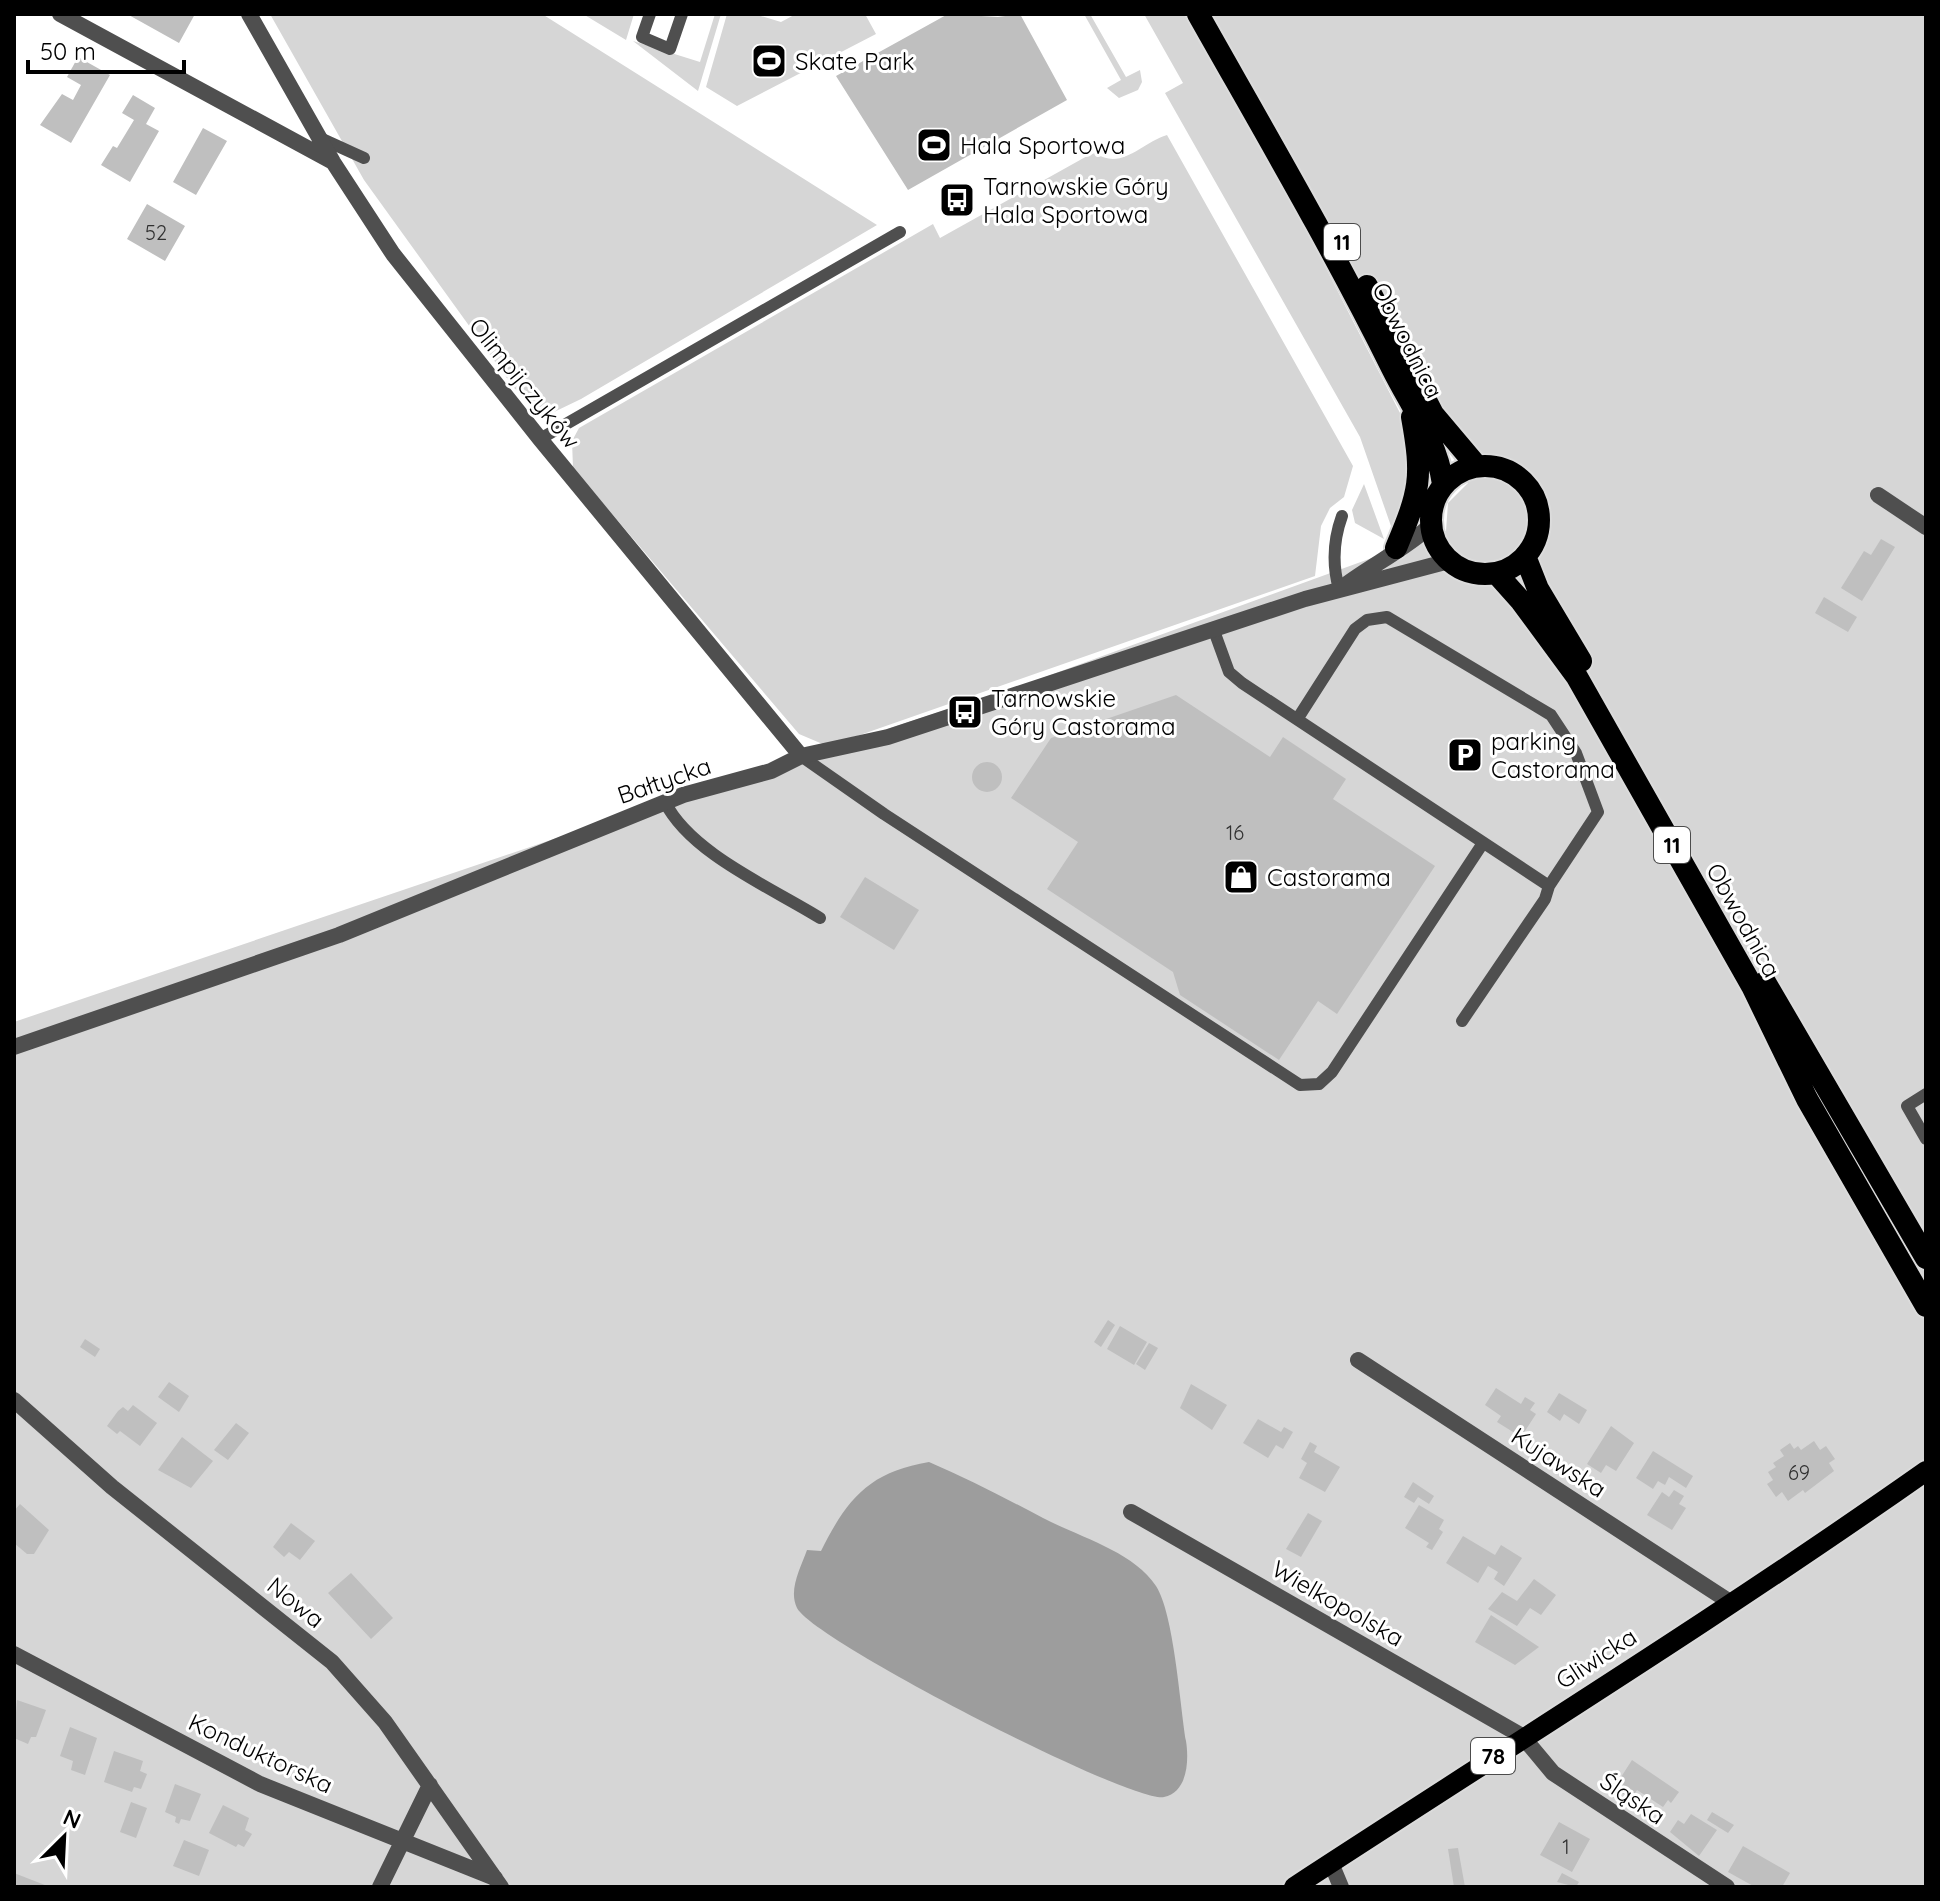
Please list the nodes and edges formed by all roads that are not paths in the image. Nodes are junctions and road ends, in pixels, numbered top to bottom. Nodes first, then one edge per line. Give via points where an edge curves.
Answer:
1 (60, 14) edge
2 (249, 14) edge
3 (650, 14) edge
4 (682, 14) edge
5 (1198, 14) edge
6 (1213, 14) edge
7 (320, 138) junction
8 (364, 158) dead end
9 (333, 162) junction
10 (900, 232) dead end
11 (1410, 404) junction
12 (540, 439) junction
13 (1476, 465) junction
14 (1443, 484) junction
15 (1878, 495) dead end
16 (1342, 516) dead end
17 (1430, 526) junction
18 (1926, 527) edge
19 (1396, 548) junction
20 (1525, 556) junction
21 (1449, 561) junction
22 (1496, 573) junction
23 (1339, 589) junction
24 (1213, 628) junction
25 (1298, 718) junction
26 (801, 756) junction
27 (665, 802) junction
28 (1483, 843) junction
29 (1549, 886) junction
30 (820, 918) dead end
31 (1462, 1021) dead end
32 (14, 1047) edge
33 (1926, 1094) edge
34 (1926, 1139) edge
35 (1926, 1258) edge
36 (1926, 1306) edge
37 (1358, 1360) dead end
38 (14, 1400) edge
39 (1926, 1471) edge
40 (1131, 1512) dead end
41 (1733, 1604) junction
42 (14, 1654) edge
43 (1522, 1736) junction
44 (430, 1785) junction
45 (400, 1842) junction
46 (1331, 1863) junction
47 (498, 1882) edge
48 (380, 1887) edge
49 (1294, 1887) edge
50 (1341, 1887) edge
51 (1727, 1887) edge

1 - 9 street
2 - 7 street, Olimpijczyków
3 - 4 lane via 642,37 670,49
5 - 11 highway, Obwodnica / 11 via 1349,281
6 - 13 highway, Obwodnica / 11 via 1398,341 1433,414
7 - 8 lane
7 - 9 street, Olimpijczyków
9 - 12 street, Olimpijczyków via 393,254
10 - 12 lane
11 - 14 highway, Obwodnica / 11 via 1433,442
11 - 19 highway via 1421,465 1417,495
12 - 26 street, Olimpijczyków
13 - 14 highway
13 - 20 highway via 1505,468 1533,495 1539,525
14 - 17 highway
15 - 18 street
16 - 23 lane via 1334,558
17 - 19 street, Bałtycka
17 - 21 highway
19 - 23 street, Bałtycka
20 - 22 highway
20 - 35 highway, Obwodnica / 11 via 1538,589
21 - 22 highway via 1470,572
21 - 23 street, Bałtycka
22 - 36 highway, Obwodnica / 11 via 1577,677
23 - 24 street, Bałtycka
24 - 25 lane via 1229,672
24 - 26 street, Bałtycka via 888,737
25 - 28 lane
25 - 29 lane via 1355,629 1367,620 1387,617 1551,715 1576,753 1598,812
26 - 27 street, Bałtycka via 771,771
26 - 28 lane via 1300,1085 1319,1084 1332,1072
27 - 30 lane via 694,840
27 - 32 street, Bałtycka via 339,935
28 - 29 lane
29 - 31 lane
33 - 34 lane via 1907,1106
37 - 41 street, Kujawska
38 - 44 street, Nowa via 112,1487 332,1662 385,1722
39 - 41 main road, Gliwicka / 78
40 - 43 street, Wielkopolska
41 - 43 main road, Gliwicka / 78
42 - 45 street, Konduktorska via 260,1784
43 - 46 main road, Gliwicka / 78
43 - 51 street, Śląska via 1553,1773
44 - 45 street
44 - 47 street, Nowa
45 - 47 street, Konduktorska
45 - 48 street
46 - 49 main road, Gliwicka / 78
46 - 50 street

